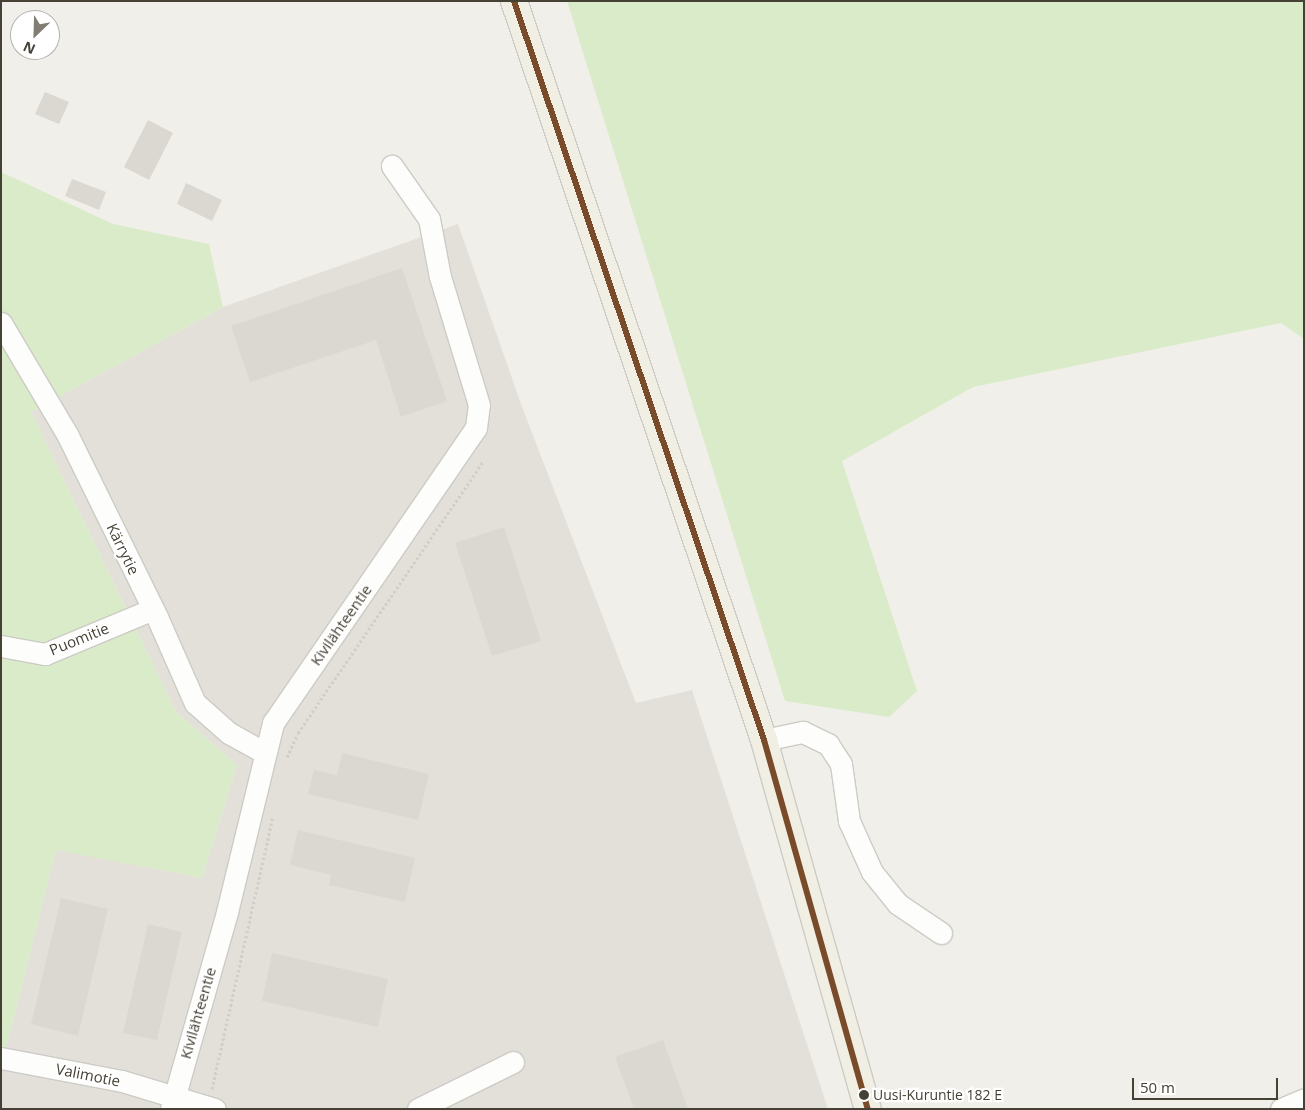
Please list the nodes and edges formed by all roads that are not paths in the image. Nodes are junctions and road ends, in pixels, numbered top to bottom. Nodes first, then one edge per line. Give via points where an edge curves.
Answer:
1 (514, 1) edge
2 (392, 166) dead end
3 (1, 323) edge
4 (153, 609) junction
5 (1, 646) edge
6 (764, 740) junction
7 (265, 753) junction
8 (941, 933) dead end
9 (1, 1058) edge
10 (512, 1062) dead end
11 (1304, 1099) edge
12 (172, 1103) edge
13 (212, 1108) edge
14 (418, 1109) edge
15 (868, 1109) edge
16 (1281, 1109) edge

1 - 6 main road
2 - 7 street, Kivilähteentie via 429,219 440,277 479,405 476,428 273,723
3 - 4 street, Kärrytie via 86,472
4 - 5 street, Puomitie via 45,654
4 - 7 street, Kärrytie via 195,703 228,733
6 - 8 street via 803,732 828,744 841,764 849,821 872,872 898,904
6 - 15 main road
7 - 12 street, Kivilähteentie via 227,912
9 - 12 street, Valimotie via 122,1081
10 - 14 street
11 - 16 street
12 - 13 street, Valimotie

